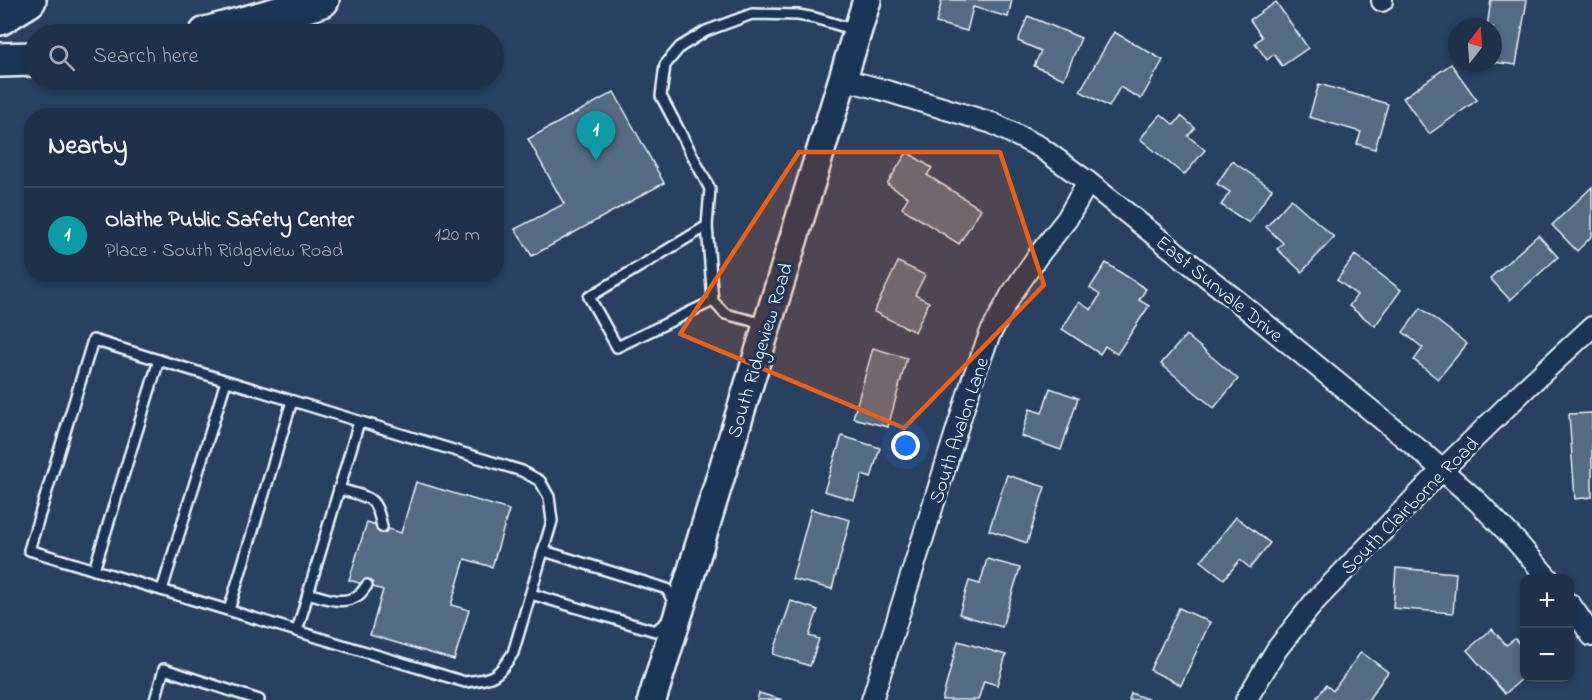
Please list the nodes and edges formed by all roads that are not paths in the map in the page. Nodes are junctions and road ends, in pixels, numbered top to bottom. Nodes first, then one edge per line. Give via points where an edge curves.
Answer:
1 (29, 0) edge
2 (322, 0) edge
3 (867, 0) edge
4 (0, 18) edge
5 (242, 24) edge
6 (857, 30) junction
7 (24, 59) edge
8 (0, 60) edge
9 (842, 79) junction
10 (1088, 182) junction
11 (707, 226) junction
12 (713, 300) junction
13 (767, 324) junction
14 (1592, 327) edge
15 (159, 360) junction
16 (226, 381) junction
17 (292, 401) junction
18 (359, 422) junction
19 (1442, 470) junction
20 (339, 489) junction
21 (382, 527) dead end
22 (543, 551) junction
23 (94, 570) junction
24 (1544, 574) edge
25 (367, 585) dead end
26 (162, 590) junction
27 (308, 593) junction
28 (531, 594) junction
29 (229, 610) junction
30 (1574, 611) edge
31 (679, 613) junction
32 (297, 631) junction
33 (1592, 636) edge
34 (155, 700) edge
35 (259, 700) edge
36 (652, 700) edge
37 (872, 700) edge
38 (1246, 700) edge

1 - 4 highway
2 - 5 highway
3 - 6 main road, South Ridgeview Road
6 - 9 main road, South Ridgeview Road
6 - 11 lane via 798,15 752,14 706,31 680,47 665,65 661,96 710,189
7 - 8 highway
9 - 10 street, East Sunvale Drive via 992,123 1040,147
9 - 13 main road, South Ridgeview Road
10 - 19 street, East Sunvale Drive
10 - 37 street, South Avalon Lane via 1067,219 1011,295 990,334
11 - 12 lane
11 - 12 lane via 590,297 617,347
12 - 13 lane via 725,314
13 - 31 main road, South Ridgeview Road
14 - 19 street, South Clairborne Road
15 - 16 lane
15 - 23 lane
15 - 23 lane via 93,340 28,550
16 - 17 lane
16 - 26 lane
17 - 18 lane
17 - 29 lane
18 - 20 lane
18 - 22 lane via 522,471 540,481 549,497 552,520
19 - 24 street, East Sunvale Drive via 1477,501
19 - 38 street, South Clairborne Road via 1315,601 1277,649
20 - 21 lane via 373,501
20 - 27 lane
22 - 28 lane
22 - 31 lane via 667,589
23 - 26 lane
25 - 27 lane via 358,596 348,600 336,601
26 - 29 lane
27 - 32 lane
28 - 31 lane via 655,631
28 - 32 lane via 513,653 503,670 487,680 465,682
29 - 32 lane
30 - 33 street
31 - 36 main road, South Ridgeview Road
34 - 35 lane via 164,669

